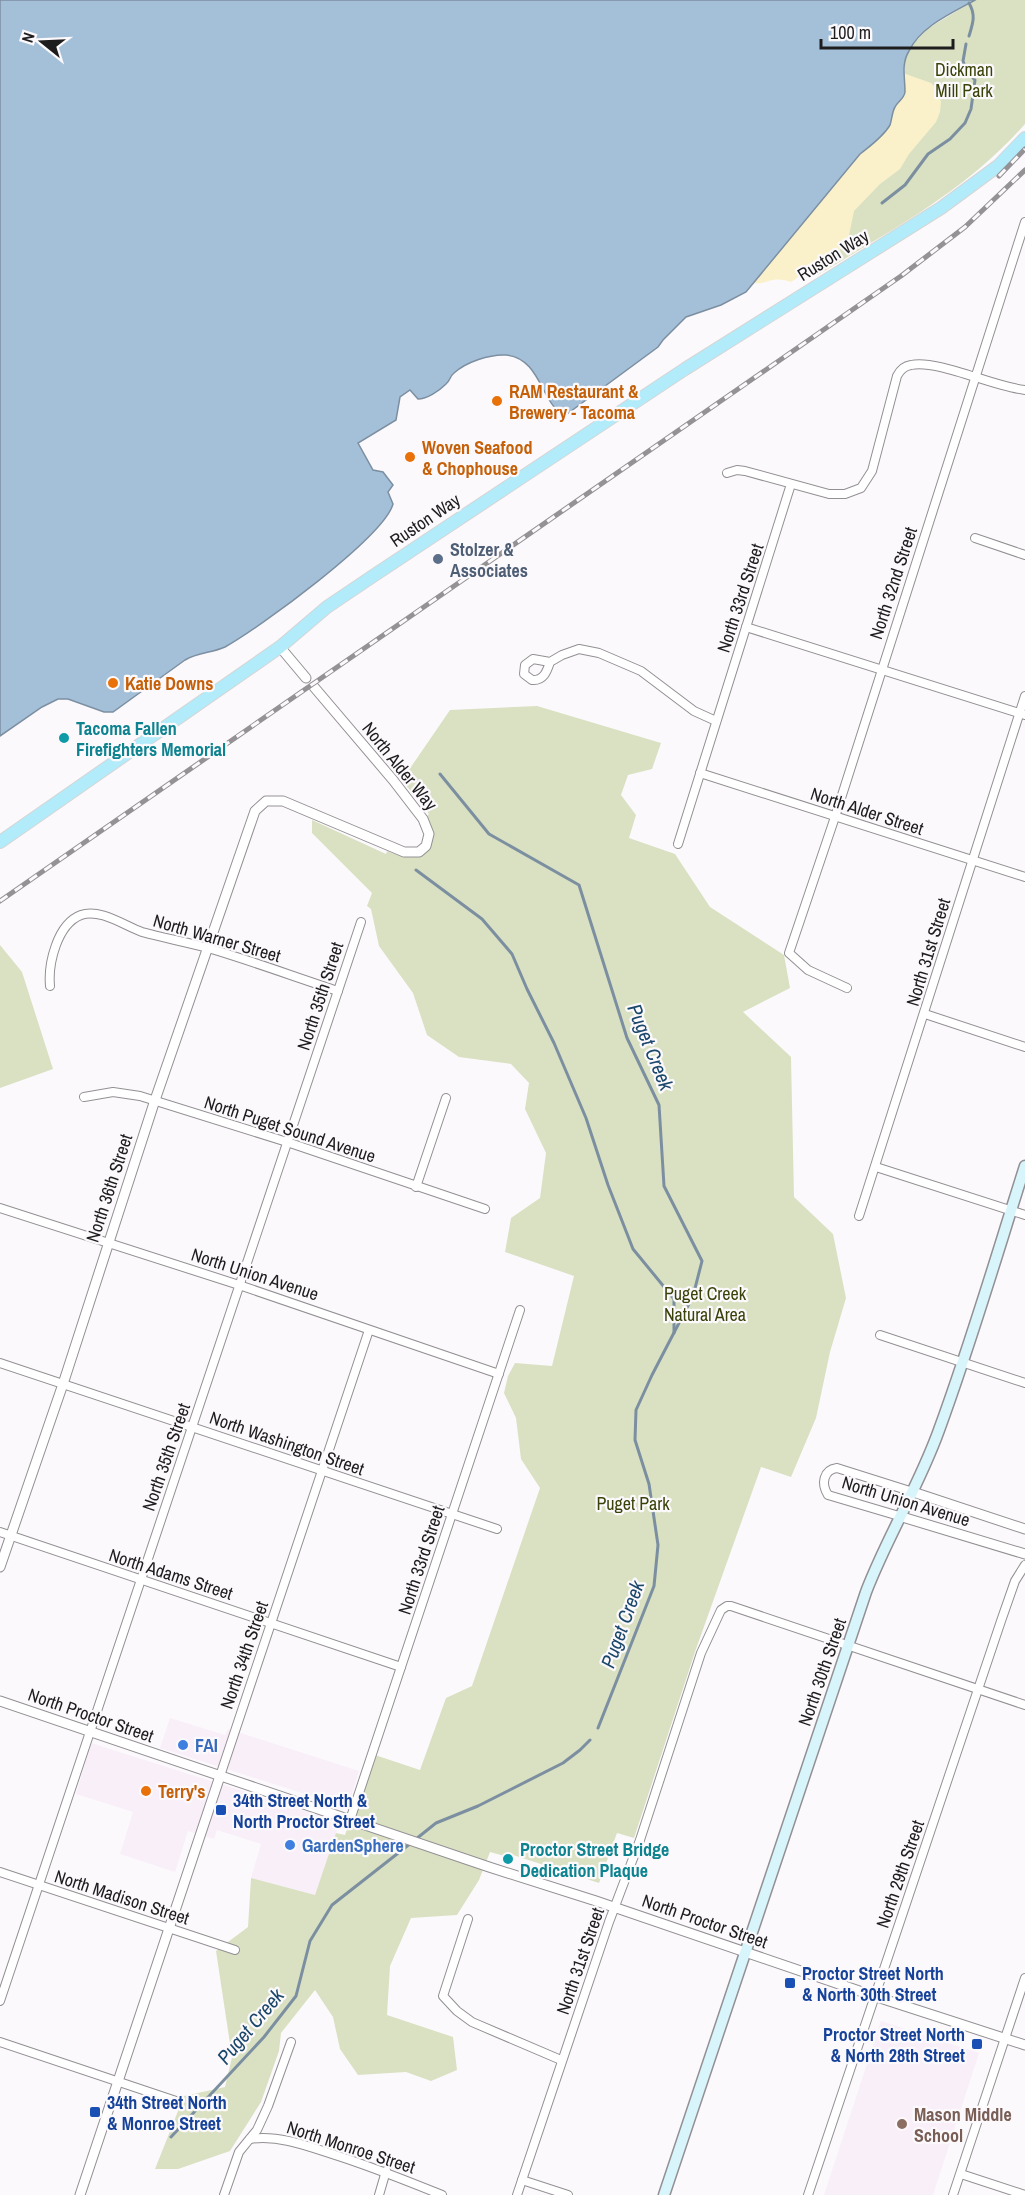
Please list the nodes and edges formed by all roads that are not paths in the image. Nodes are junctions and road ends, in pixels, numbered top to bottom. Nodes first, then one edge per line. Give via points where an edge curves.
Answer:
1 (1025, 138) edge
2 (1025, 222) edge
3 (1023, 232) edge
4 (974, 378) junction
5 (1025, 390) edge
6 (727, 473) dead end
7 (791, 484) junction
8 (975, 538) dead end
9 (1025, 555) edge
10 (746, 627) junction
11 (280, 647) junction
12 (550, 662) dead end
13 (881, 669) junction
14 (306, 678) dead end
15 (314, 687) dead end
16 (1025, 696) edge
17 (1022, 714) edge
18 (716, 721) junction
19 (700, 773) junction
20 (835, 817) junction
21 (251, 820) joint
22 (0, 842) edge
23 (678, 844) dead end
24 (973, 861) junction
25 (1025, 877) edge
26 (361, 922) dead end
27 (207, 948) junction
28 (50, 986) dead end
29 (847, 988) dead end
30 (338, 991) junction
31 (925, 1014) junction
32 (1025, 1047) edge
33 (84, 1097) dead end
34 (446, 1098) dead end
35 (155, 1100) junction
36 (287, 1142) junction
37 (1025, 1166) edge
38 (876, 1167) junction
39 (416, 1186) junction
40 (0, 1208) edge
41 (484, 1209) dead end
42 (1011, 1210) junction
43 (1025, 1215) edge
44 (859, 1216) dead end
45 (109, 1244) junction
46 (239, 1285) junction
47 (520, 1310) dead end
48 (369, 1329) junction
49 (880, 1335) dead end
50 (962, 1362) junction
51 (0, 1363) edge
52 (499, 1374) junction
53 (1025, 1383) edge
54 (63, 1384) junction
55 (192, 1427) junction
56 (322, 1471) junction
57 (913, 1492) junction
58 (452, 1515) junction
59 (899, 1516) junction
60 (497, 1529) dead end
61 (1025, 1529) edge
62 (0, 1532) edge
63 (10, 1535) junction
64 (1025, 1554) edge
65 (1025, 1565) edge
66 (0, 1567) edge
67 (140, 1579) junction
68 (272, 1623) junction
69 (848, 1646) junction
70 (401, 1667) junction
71 (978, 1689) junction
72 (0, 1701) edge
73 (1025, 1705) edge
74 (90, 1732) junction
75 (220, 1776) junction
76 (351, 1820) junction
77 (0, 1872) edge
78 (38, 1885) junction
79 (614, 1907) junction
80 (468, 1919) dead end
81 (169, 1929) junction
82 (235, 1950) dead end
83 (745, 1952) junction
84 (1025, 1978) edge
85 (874, 1996) junction
86 (0, 2001) edge
87 (1005, 2038) junction
88 (0, 2042) edge
89 (291, 2042) dead end
90 (1025, 2045) edge
91 (561, 2060) junction
92 (118, 2082) junction
93 (176, 2101) dead end
94 (250, 2139) junction
95 (386, 2171) junction
96 (961, 2174) junction
97 (522, 2180) junction
98 (80, 2195) edge
99 (224, 2195) edge
100 (379, 2195) edge
101 (442, 2195) edge
102 (517, 2195) edge
103 (568, 2195) edge
104 (664, 2195) edge
105 (808, 2195) edge
106 (953, 2195) edge
107 (1025, 2195) edge

1 - 11 main road, Ruston Way via 998,166 941,208 551,457 327,607
2 - 3 street, North 32nd Street
3 - 4 street, North 32nd Street
4 - 5 street
4 - 7 street via 928,364 900,370 872,471 861,488 838,495
4 - 13 street, North 32nd Street
6 - 7 street via 745,471
7 - 10 street, North 33rd Street
8 - 9 street
10 - 13 street
10 - 18 street, North 33rd Street
11 - 14 street
11 - 22 main road, Ruston Way
12 - 18 street via 579,649 608,656 641,671 694,711
13 - 17 street
13 - 20 street, North 32nd Street
15 - 21 street, North Alder Way via 428,827 422,851 410,854 397,850 283,801 262,803
16 - 17 street, North 31st Street
17 - 24 street, North 31st Street
18 - 19 street, North 33rd Street
19 - 20 street, North Alder Street
19 - 23 street, North 33rd Street
20 - 24 street, North Alder Street
20 - 29 street, North 32nd Street via 789,953 808,970
21 - 27 street, North 36th Street
24 - 25 street, North Alder Street
24 - 31 street, North 31st Street
26 - 30 street, North 35th Street
27 - 28 street, North Warner Street via 141,932 103,917 81,915 58,943 50,962
27 - 30 street, North Warner Street
27 - 35 street, North 36th Street
30 - 36 street, North 35th Street
31 - 32 street
31 - 38 street, North 31st Street
33 - 35 street, North Puget Sound Avenue via 122,1093
34 - 39 street
35 - 36 street, North Puget Sound Avenue
35 - 45 street, North 36th Street
36 - 39 street, North Puget Sound Avenue
36 - 46 street, North 35th Street
37 - 42 main road, North 30th Street
38 - 42 street
38 - 44 street, North 31st Street
39 - 41 street, North Puget Sound Avenue
40 - 45 street, North Union Avenue
42 - 43 street
42 - 50 main road, North 30th Street
45 - 46 street, North Union Avenue
45 - 54 street, North 36th Street
46 - 48 street, North Union Avenue
46 - 55 street, North 35th Street
47 - 52 street, North 33rd Street
48 - 52 street, North Union Avenue
48 - 56 street, North 34th Street
49 - 50 street
50 - 53 street
50 - 57 main road, North 30th Street
51 - 54 street, North Washington Street
52 - 58 street, North 33rd Street
54 - 55 street, North Washington Street
54 - 63 street, North 36th Street
55 - 56 street, North Washington Street
55 - 67 street, North 35th Street
56 - 58 street, North Washington Street
56 - 68 street, North 34th Street
57 - 59 main road, North 30th Street
57 - 59 street, North Union Avenue via 837,1468 825,1476 828,1495
57 - 61 street, North Union Avenue
58 - 60 street, North Washington Street
58 - 70 street, North 33rd Street
59 - 64 street, North Union Avenue
59 - 69 main road, North 30th Street via 878,1561
62 - 63 street, North Adams Street
63 - 66 street, North 36th Street
63 - 67 street, North Adams Street
65 - 71 street, North 29th Street
67 - 68 street, North Adams Street
67 - 74 street, North 35th Street
68 - 70 street, North Adams Street
68 - 75 street, North 34th Street
69 - 71 street
69 - 79 street, North 31st Street via 727,1606 717,1615
69 - 83 main road, North 30th Street
70 - 76 street, North 33rd Street
71 - 73 street
71 - 85 street, North 29th Street
72 - 74 street, North Proctor Street
74 - 75 street, North Proctor Street
74 - 78 street, North 35th Street
75 - 76 street, North Proctor Street
75 - 81 street, North 34th Street
76 - 79 street, North Proctor Street
77 - 78 street, North Madison Street
78 - 81 street, North Madison Street
78 - 86 street, North 35th Street
79 - 83 street, North Proctor Street
79 - 91 street, North 31st Street
80 - 91 street via 443,1996 472,2022
81 - 82 street, North Madison Street
81 - 92 street, North 34th Street
83 - 85 street, North Proctor Street
83 - 104 main road, North 30th Street
84 - 87 street
85 - 87 street, North Proctor Street
85 - 105 street, North 29th Street
87 - 90 street, North Proctor Street
87 - 96 street
88 - 92 street
89 - 94 street via 268,2106
91 - 97 street, North 31st Street
92 - 93 street
92 - 98 street, North 34th Street
94 - 95 street, North Monroe Street via 279,2138
94 - 99 street via 239,2152
95 - 100 street
95 - 101 street, North Monroe Street
96 - 106 street
96 - 107 street
97 - 102 street, North 31st Street
97 - 103 street

